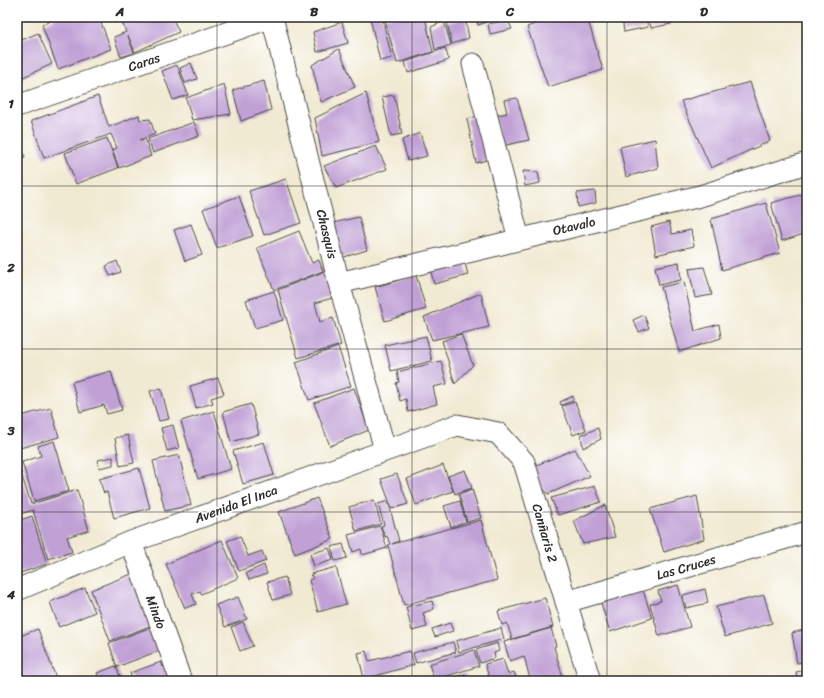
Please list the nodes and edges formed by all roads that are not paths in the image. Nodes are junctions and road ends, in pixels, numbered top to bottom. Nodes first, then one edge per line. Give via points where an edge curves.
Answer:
1 (272, 17) edge
2 (473, 64) dead end
3 (17, 106) edge
4 (807, 163) edge
5 (519, 239) junction
6 (339, 283) junction
7 (457, 425) joint
8 (385, 450) junction
9 (807, 532) edge
10 (131, 542) junction
11 (17, 590) edge
12 (566, 602) junction
13 (181, 681) edge
14 (590, 681) edge

1 - 3 street, Caras
1 - 6 street, Chasquis
2 - 5 street
4 - 5 street, Otavalo via 700,196
5 - 6 street, Otavalo
6 - 8 street, Chasquis
7 - 8 street, Avenida El Inca
7 - 12 street, Canñaris 2 via 498,433 524,462
8 - 10 street, Avenida El Inca
9 - 12 street, Las Cruces
10 - 11 street, Avenida El Inca
10 - 13 street, Mindo
12 - 14 street, Canñaris 2

